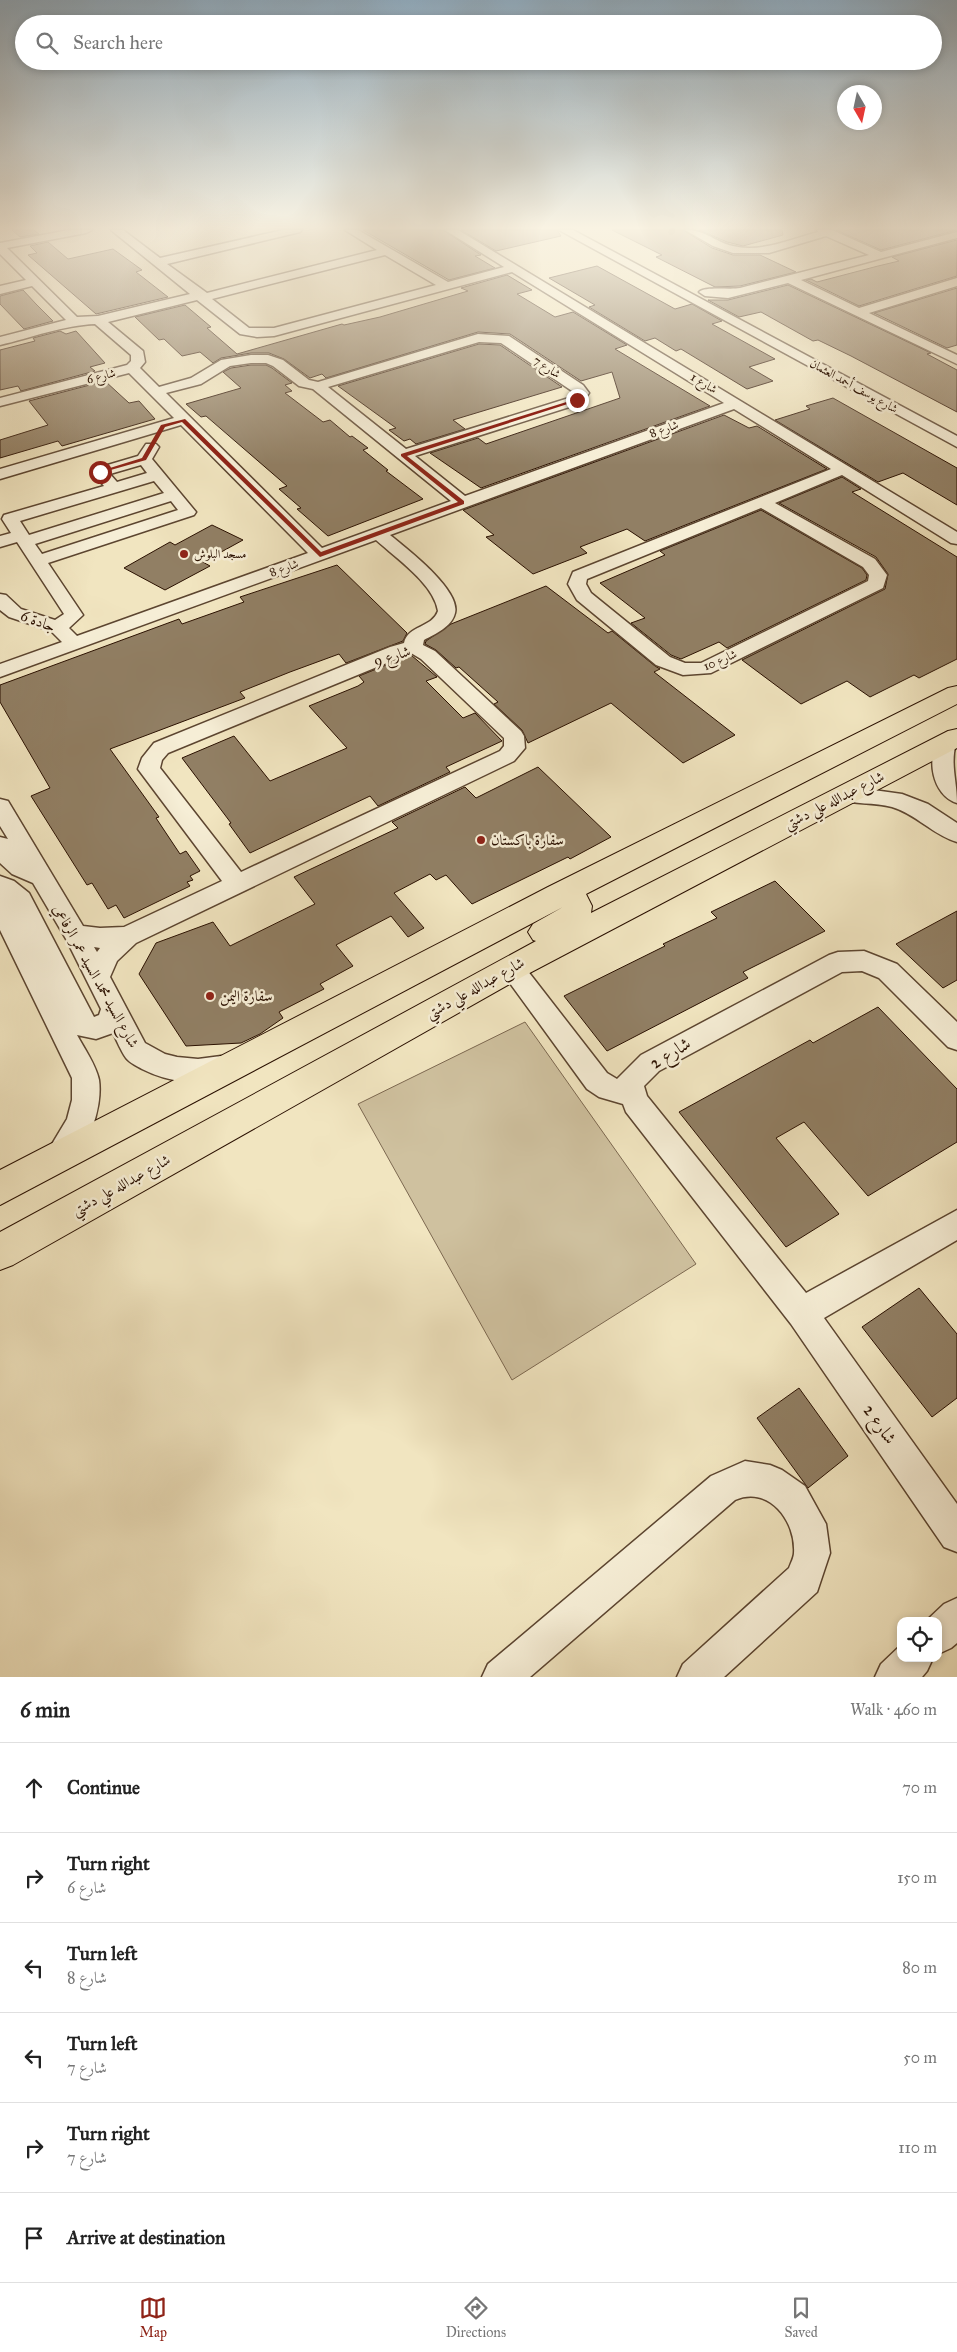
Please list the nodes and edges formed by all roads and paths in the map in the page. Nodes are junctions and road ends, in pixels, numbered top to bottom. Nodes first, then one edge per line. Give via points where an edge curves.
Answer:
1 (61, 308) edge
2 (150, 308) edge
3 (219, 308) edge
4 (363, 308) edge
5 (581, 308) edge
6 (710, 308) edge
7 (735, 308) edge
8 (850, 308) edge
9 (870, 308) edge
10 (858, 312) junction
11 (98, 320) junction
12 (74, 321) junction
13 (0, 341) edge
14 (795, 354) junction
15 (957, 360) edge
16 (132, 368) junction
17 (318, 386) junction
18 (156, 392) junction
19 (0, 402) edge
20 (737, 403) junction
21 (911, 404) junction
22 (183, 420) junction
23 (924, 424) junction
24 (163, 426) junction
25 (957, 428) edge
26 (957, 433) edge
27 (957, 442) edge
28 (403, 455) junction
29 (144, 459) junction
30 (844, 469) junction
31 (0, 474) edge
32 (158, 475) junction
33 (114, 488) junction
34 (174, 495) junction
35 (462, 502) junction
36 (762, 502) junction
37 (378, 533) junction
38 (23, 538) junction
39 (957, 539) edge
40 (0, 542) edge
41 (320, 555) junction
42 (38, 561) junction
43 (0, 599) edge
44 (58, 627) junction
45 (75, 644) junction
46 (412, 647) junction
47 (0, 671) edge
48 (957, 694) edge
49 (952, 740) edge
50 (845, 794) junction
51 (957, 795) edge
52 (0, 807) edge
53 (957, 834) edge
54 (0, 845) edge
55 (656, 846) junction
56 (39, 876) junction
57 (238, 884) junction
58 (0, 885) edge
59 (558, 895) junction
60 (634, 904) junction
61 (0, 905) edge
62 (75, 934) junction
63 (127, 936) junction
64 (511, 968) junction
65 (97, 978) junction
66 (114, 1009) junction
67 (957, 1039) edge
68 (239, 1062) junction
69 (633, 1094) junction
70 (57, 1157) junction
71 (0, 1188) edge
72 (957, 1224) edge
73 (0, 1252) edge
74 (802, 1313) junction
75 (957, 1534) edge
76 (957, 1618) edge
77 (942, 1631) edge
78 (910, 1662) edge
79 (709, 1672) edge
80 (501, 1677) edge
81 (894, 1677) edge

1 - 12 street
2 - 11 street
3 - 4 street via 245,330 257,333 274,332
5 - 20 street, شارع 1
6 - 14 street, شارع يوسف أحمد العثمان
7 - 21 street, شارع يوسف أحمد العثمان
8 - 10 street
9 - 10 street
10 - 15 street
11 - 12 street
11 - 16 street via 138,354 138,362
12 - 13 street
14 - 21 street via 816,360 906,410 912,408
14 - 23 street, شارع يوسف أحمد العثمان
16 - 18 street, شارع 6
16 - 19 street, شارع 6
17 - 18 street via 304,383 278,363 251,359 226,363 196,381
17 - 28 street
17 - 28 street, شارع 7 via 478,338 492,337 504,339 582,393 577,400
18 - 22 street, شارع 6
20 - 30 street, شارع 1
20 - 35 street, شارع 8
21 - 25 street, شارع يوسف أحمد العثمان
22 - 24 street
22 - 41 street, شارع 6
23 - 26 street via 935,422
23 - 27 street, شارع يوسف أحمد العثمان
24 - 29 street
24 - 31 street
28 - 35 street
29 - 32 street
29 - 33 street via 100,472
30 - 36 street, شارع 10
30 - 39 street, شارع 1
32 - 33 street
32 - 34 street
33 - 38 street via 10,519
34 - 38 street
34 - 42 street via 188,512
35 - 37 street, شارع 8
36 - 36 street, شارع 10 via 579,576 577,584 583,596 663,660 683,669 704,669 877,584 878,575 869,563
37 - 41 street, شارع 8
37 - 46 street via 441,592 447,603 447,612 441,621 415,637
38 - 40 street
38 - 42 street
41 - 45 street, شارع 8
42 - 44 street via 74,616
43 - 44 street, جادة 6 via 15,613
44 - 45 street, جادة 6
45 - 47 street, شارع 8
46 - 57 street, شارع 9 via 161,748 152,758 150,769
46 - 57 street, شارع 9 via 428,655 514,736 514,748 507,756
48 - 55 main road
49 - 50 main road, شارع عبدالله علي دشتي
49 - 51 street via 940,760 947,784
50 - 53 street via 894,799 920,810
50 - 60 main road, شارع عبدالله علي دشتي
52 - 56 street, شارع السيد محمد السيد عمر الرفاعي
54 - 56 street via 10,863
55 - 59 main road
55 - 60 main road via 610,885 619,901
56 - 62 street, شارع السيد محمد السيد عمر الرفاعي
57 - 63 street, شارع 9
58 - 66 street via 21,899 86,1027 102,1027 109,1022
59 - 64 main road via 573,899 578,910 573,916 525,942 515,954
59 - 68 main road
60 - 64 main road, شارع عبدالله علي دشتي
61 - 70 street via 85,1078 87,1093 80,1126
62 - 63 street, شارع 9 via 100,938
62 - 65 street, شارع السيد محمد السيد عمر الرفاعي
63 - 65 street, شارع 9 via 108,955
64 - 69 street via 597,1081 609,1089
64 - 73 main road, شارع عبدالله علي دشتي
65 - 66 street, شارع السيد محمد السيد عمر الرفاعي
66 - 68 street, شارع السيد محمد السيد عمر الرفاعي via 136,1051 161,1066 191,1072 223,1068
67 - 69 street, شارع 2 via 888,972 864,960 838,962 650,1063 629,1083
68 - 70 main road
69 - 74 street, شارع 2 via 636,1103
70 - 71 main road
72 - 74 street
74 - 75 street, شارع 2
76 - 77 street
78 - 81 street
79 - 80 street via 804,1579 812,1553 808,1524 792,1498 770,1482 745,1478 723,1488

